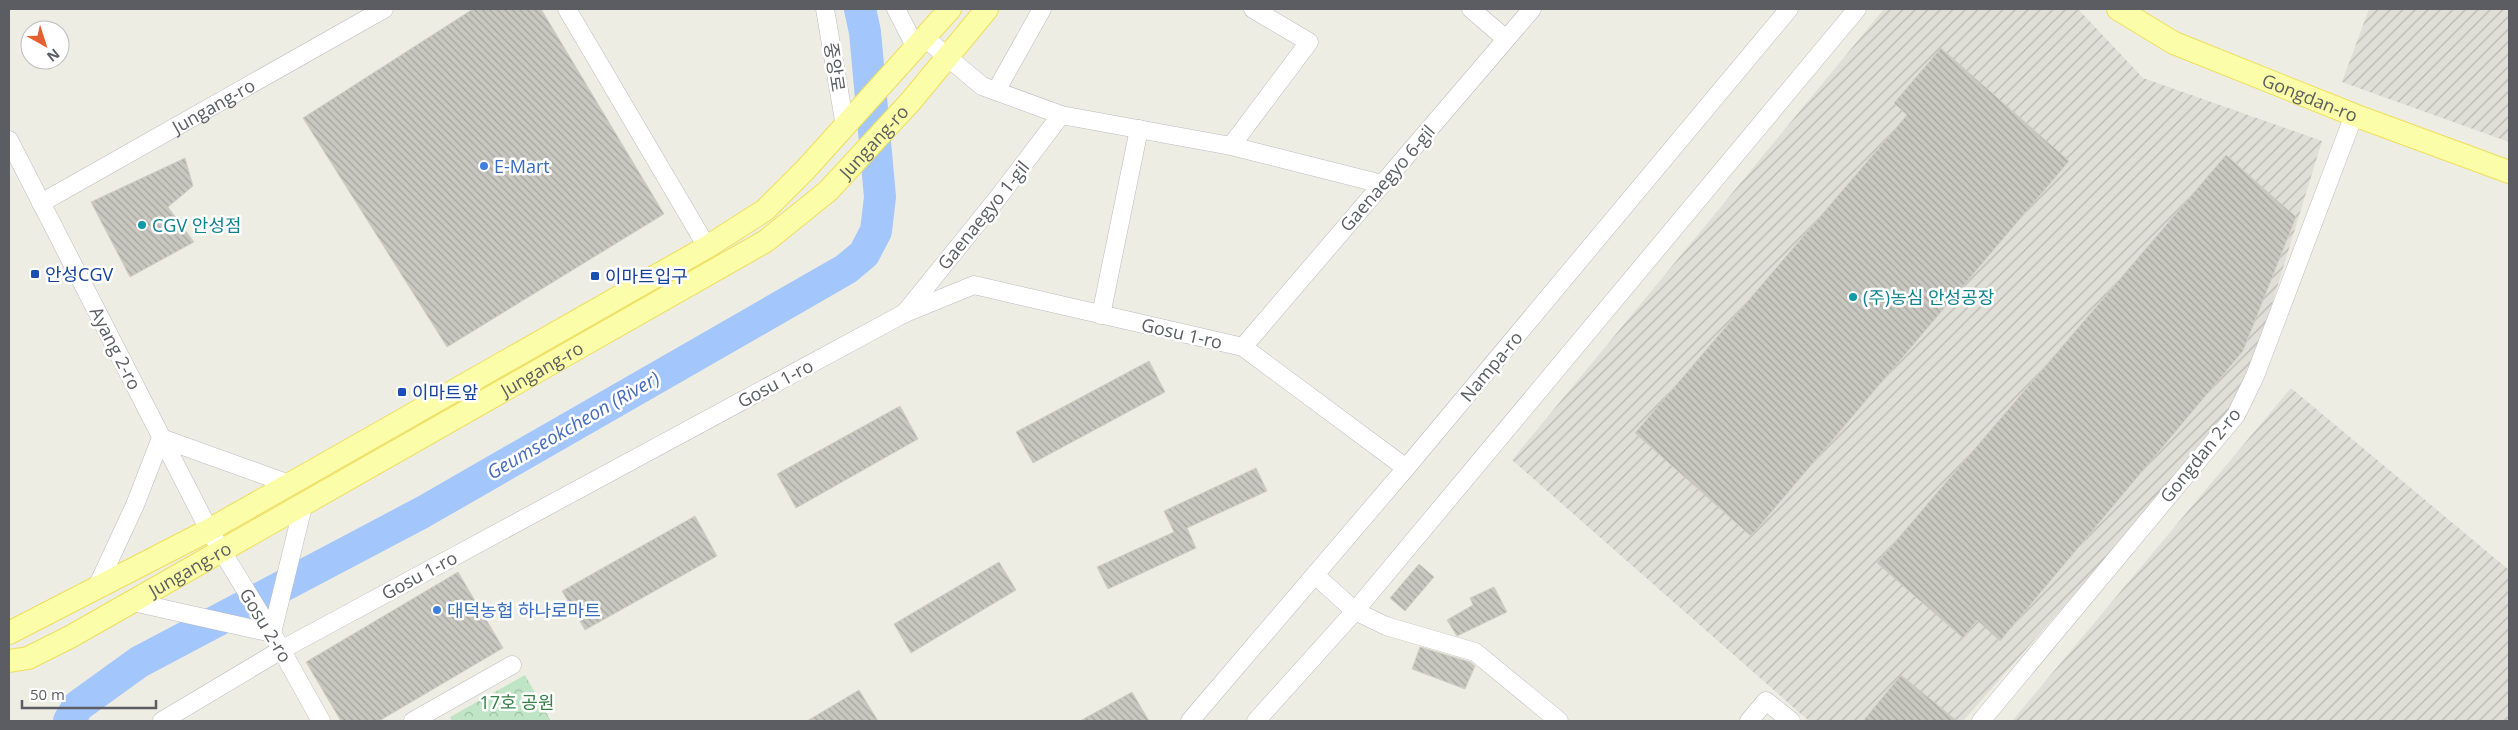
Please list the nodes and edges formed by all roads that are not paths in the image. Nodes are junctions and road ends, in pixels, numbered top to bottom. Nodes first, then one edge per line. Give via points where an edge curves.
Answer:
1 (384, 9) edge
2 (566, 9) edge
3 (826, 9) edge
4 (896, 9) edge
5 (950, 9) edge
6 (987, 9) edge
7 (1042, 9) edge
8 (1252, 9) edge
9 (1471, 9) edge
10 (1532, 9) edge
11 (1790, 9) edge
12 (1857, 9) edge
13 (2118, 9) edge
14 (1506, 39) junction
15 (921, 43) junction
16 (946, 57) junction
17 (996, 91) junction
18 (1061, 115) junction
19 (2354, 115) junction
20 (845, 126) junction
21 (1139, 129) junction
22 (9, 140) edge
23 (1231, 146) junction
24 (2509, 172) edge
25 (1382, 184) junction
26 (41, 203) junction
27 (707, 247) junction
28 (903, 314) junction
29 (1101, 314) junction
30 (1243, 347) junction
31 (161, 438) junction
32 (1406, 468) junction
33 (289, 484) junction
34 (304, 506) junction
35 (209, 530) junction
36 (228, 561) junction
37 (1315, 575) junction
38 (96, 589) junction
39 (133, 602) junction
40 (1355, 610) junction
41 (9, 633) edge
42 (272, 633) junction
43 (281, 650) junction
44 (9, 661) edge
45 (512, 665) dead end
46 (162, 721) edge
47 (321, 721) edge
48 (413, 721) edge
49 (1190, 721) edge
50 (1256, 721) edge
51 (1559, 721) edge
52 (1749, 721) edge
53 (1791, 721) edge
54 (1981, 721) edge

1 - 26 street, Jungang-ro
2 - 27 street
3 - 20 street, 중앙로
4 - 15 street
5 - 15 main road, Jungang-ro
6 - 16 main road, Jungang-ro
7 - 17 street
8 - 23 street via 1309,42
9 - 14 street
10 - 14 street, Gaenaegyo 6-gil
11 - 32 street, Nampa-ro
12 - 40 street
13 - 19 main road, Gongdan-ro via 2174,43
14 - 25 street, Gaenaegyo 6-gil
15 - 16 street
15 - 20 main road, Jungang-ro
16 - 17 street via 982,86
16 - 34 main road, Jungang-ro via 911,101 828,191 766,241
17 - 18 street
18 - 21 street
18 - 28 street, Gaenaegyo 1-gil
19 - 24 main road, Gongdan-ro
19 - 54 street, Gongdan 2-ro via 2256,376 2236,415
20 - 27 main road, Jungang-ro via 764,210
21 - 23 street
21 - 29 street
22 - 26 street, Ayang 2-ro
23 - 25 street
25 - 30 street, Gaenaegyo 6-gil
26 - 31 street, Ayang 2-ro
27 - 33 main road, Jungang-ro
28 - 29 street, Gosu 1-ro via 974,286
28 - 43 street, Gosu 1-ro
29 - 30 street, Gosu 1-ro
30 - 32 street, Gosu 1-ro
31 - 33 street
31 - 35 street, Ayang 2-ro
31 - 38 street via 135,505
32 - 37 street, Nampa-ro
33 - 35 main road, Jungang-ro
34 - 36 main road, Jungang-ro
34 - 42 street
35 - 36 street, Gosu 2-ro
35 - 38 main road, Jungang-ro
36 - 39 main road, Jungang-ro
36 - 42 street, Gosu 2-ro
37 - 40 street
37 - 49 street, Nampa-ro
38 - 41 main road, Jungang-ro
39 - 42 street
39 - 44 main road, Jungang-ro via 28,658
40 - 50 street
40 - 51 street via 1386,626 1475,652
42 - 43 street, Gosu 2-ro
43 - 46 street, Gosu 1-ro
43 - 47 street, Gosu 2-ro
45 - 48 street
52 - 53 street via 1766,701

